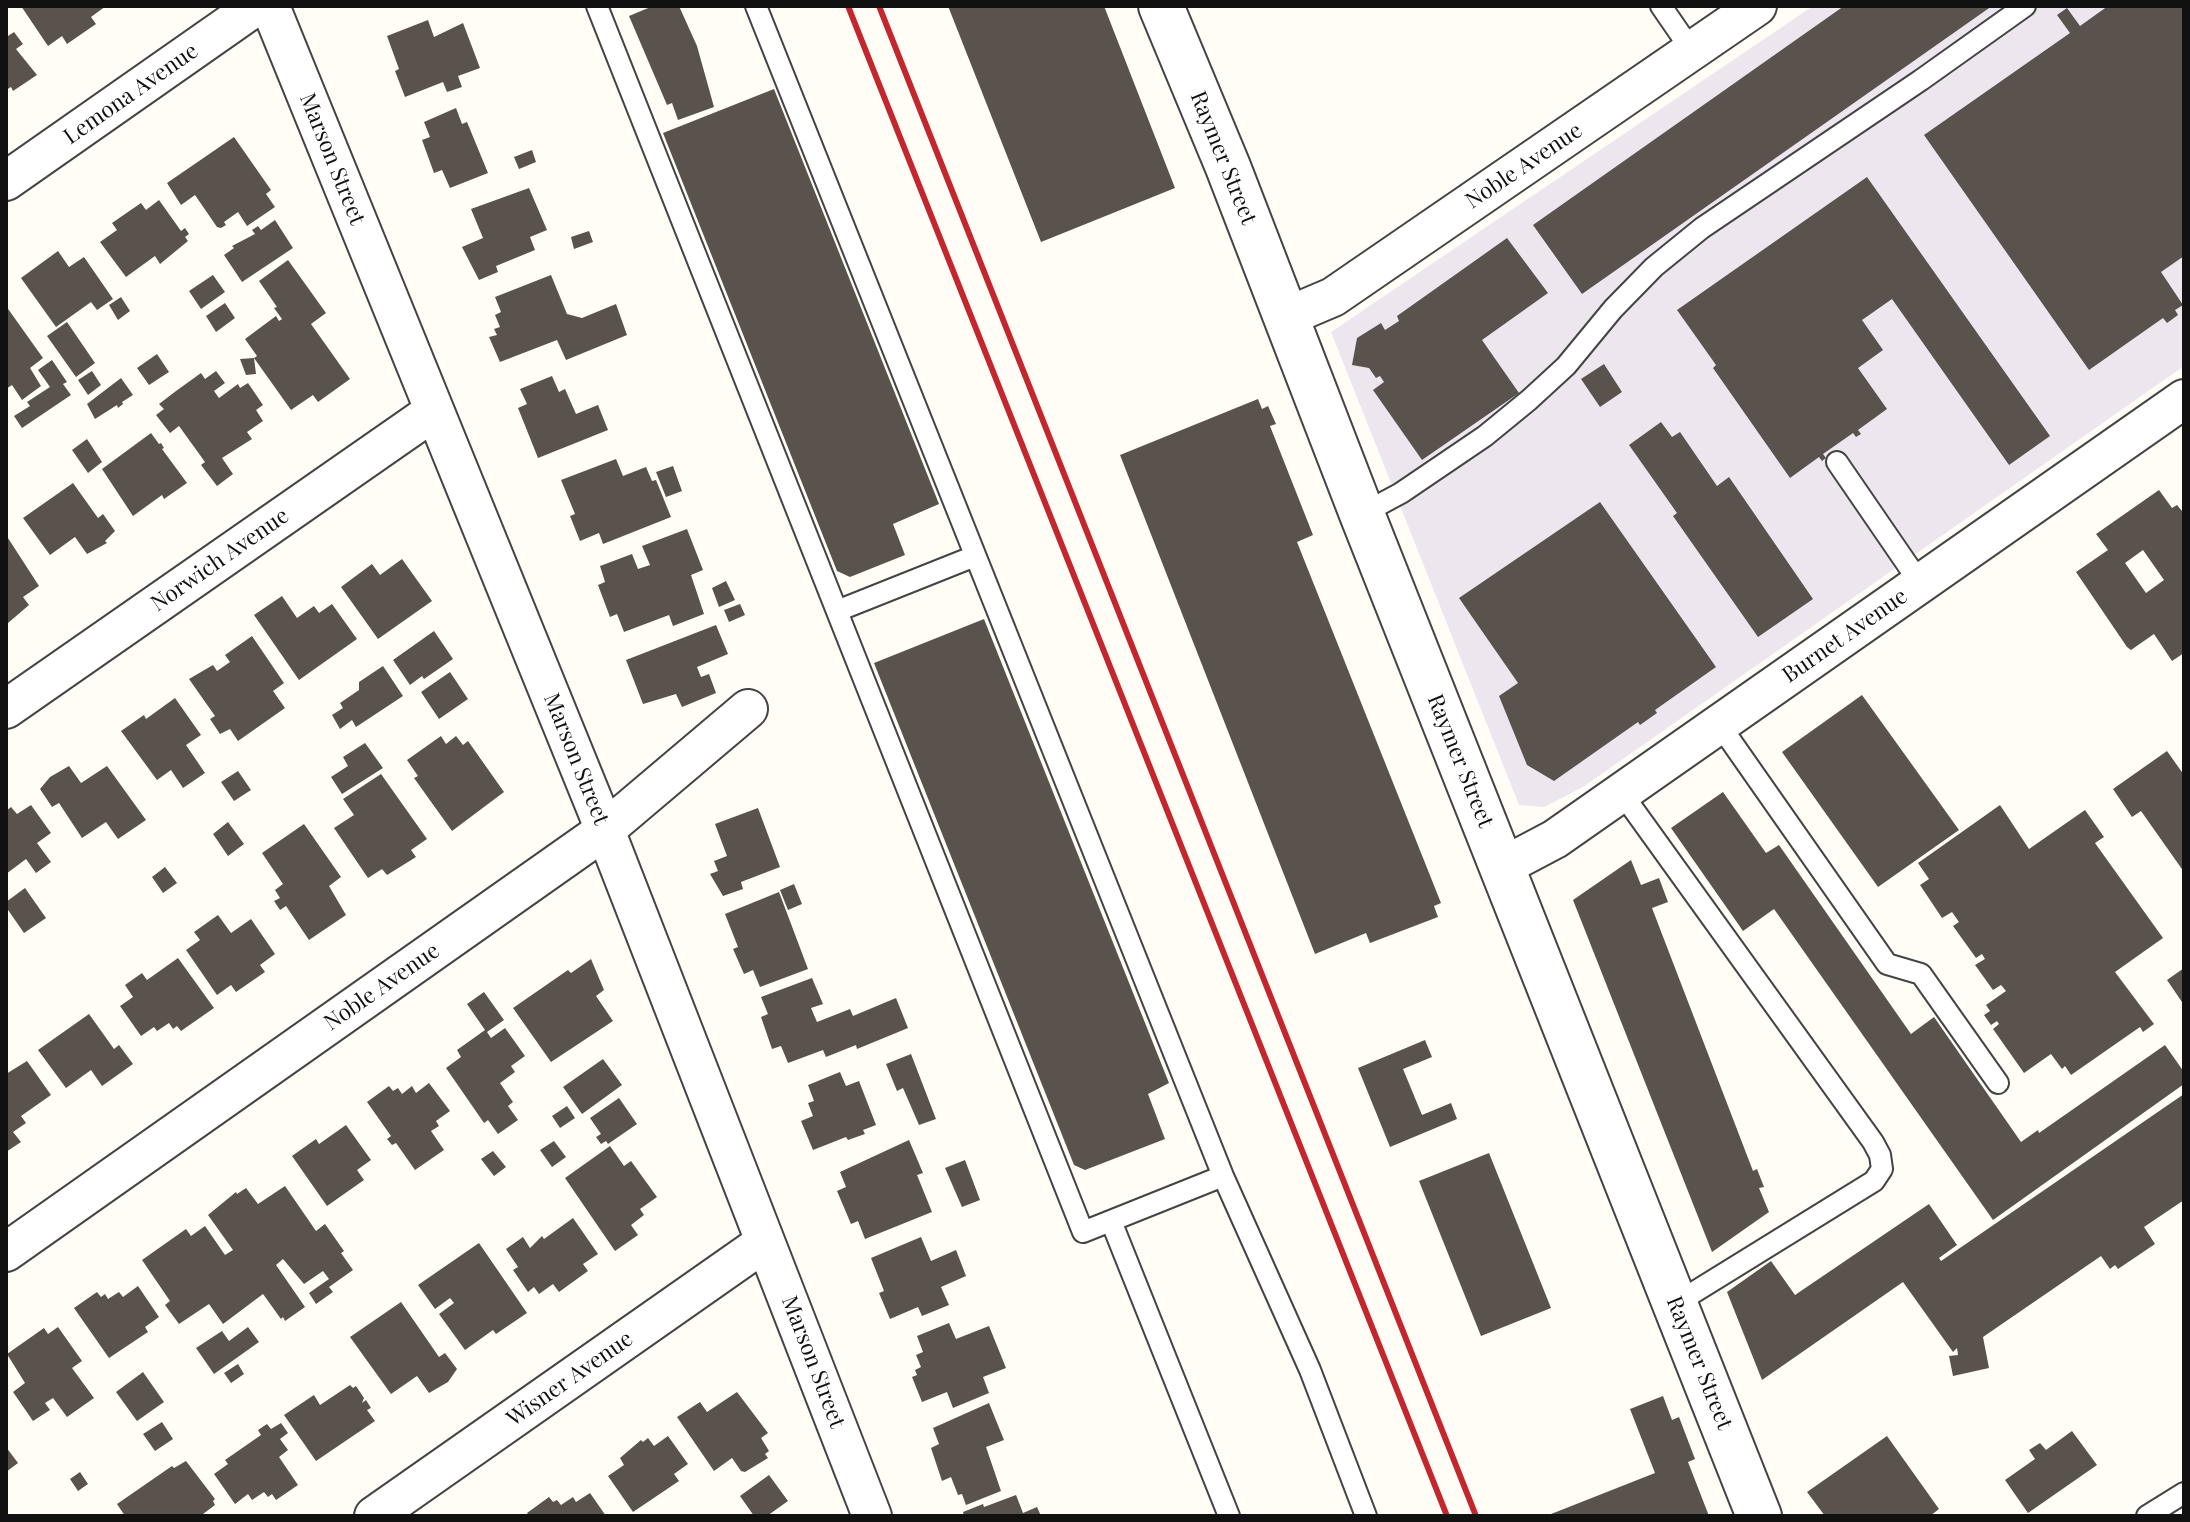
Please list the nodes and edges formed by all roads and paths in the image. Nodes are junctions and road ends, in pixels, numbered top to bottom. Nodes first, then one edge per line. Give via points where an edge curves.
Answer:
1 (256, 6) edge
2 (270, 6) edge
3 (597, 6) edge
4 (756, 6) edge
5 (1161, 6) edge
6 (1661, 6) edge
7 (1757, 6) edge
8 (2025, 6) edge
9 (1692, 51) junction
10 (6, 181) edge
11 (1286, 317) junction
12 (2184, 399) edge
13 (434, 411) junction
14 (1837, 462) dead end
15 (1362, 514) junction
16 (975, 556) junction
17 (1920, 583) junction
18 (837, 611) junction
19 (6, 709) edge
20 (748, 709) dead end
21 (1719, 724) junction
22 (1621, 792) junction
23 (605, 830) junction
24 (1502, 867) junction
25 (1998, 1083) dead end
26 (1223, 1176) junction
27 (1111, 1221) junction
28 (765, 1242) junction
29 (6, 1252) edge
30 (1675, 1304) junction
31 (2184, 1493) edge
32 (374, 1516) edge
33 (872, 1516) edge
34 (1229, 1516) edge
35 (1366, 1516) edge
36 (1759, 1516) edge
37 (2147, 1516) edge

1 - 10 street, Lemona Avenue
2 - 13 street, Marson Street
3 - 18 lane
4 - 16 lane
5 - 11 street, Raymer Street
6 - 9 lane
7 - 9 street, Noble Avenue
8 - 15 lane via 1702,228 1654,267 1529,400 1485,436
9 - 11 street, Noble Avenue via 1333,297
11 - 15 street, Raymer Street
12 - 17 street, Burnet Avenue
13 - 19 street, Norwich Avenue
13 - 23 street, Marson Street
14 - 17 lane
15 - 24 street, Raymer Street
16 - 18 lane
16 - 26 lane
17 - 21 street, Burnet Avenue
18 - 27 lane via 1083,1232
20 - 23 street, Noble Avenue
21 - 22 street, Burnet Avenue
21 - 25 lane via 1887,964 1921,974
22 - 24 street, Burnet Avenue via 1555,839
22 - 30 lane via 1873,1142 1882,1169 1874,1181
23 - 28 street, Marson Street
23 - 29 street, Noble Avenue
24 - 30 street, Raymer Street
26 - 27 lane
26 - 35 lane via 1310,1370
27 - 34 lane
28 - 32 street, Wisner Avenue
28 - 33 street, Marson Street
30 - 36 street, Raymer Street
31 - 37 lane

